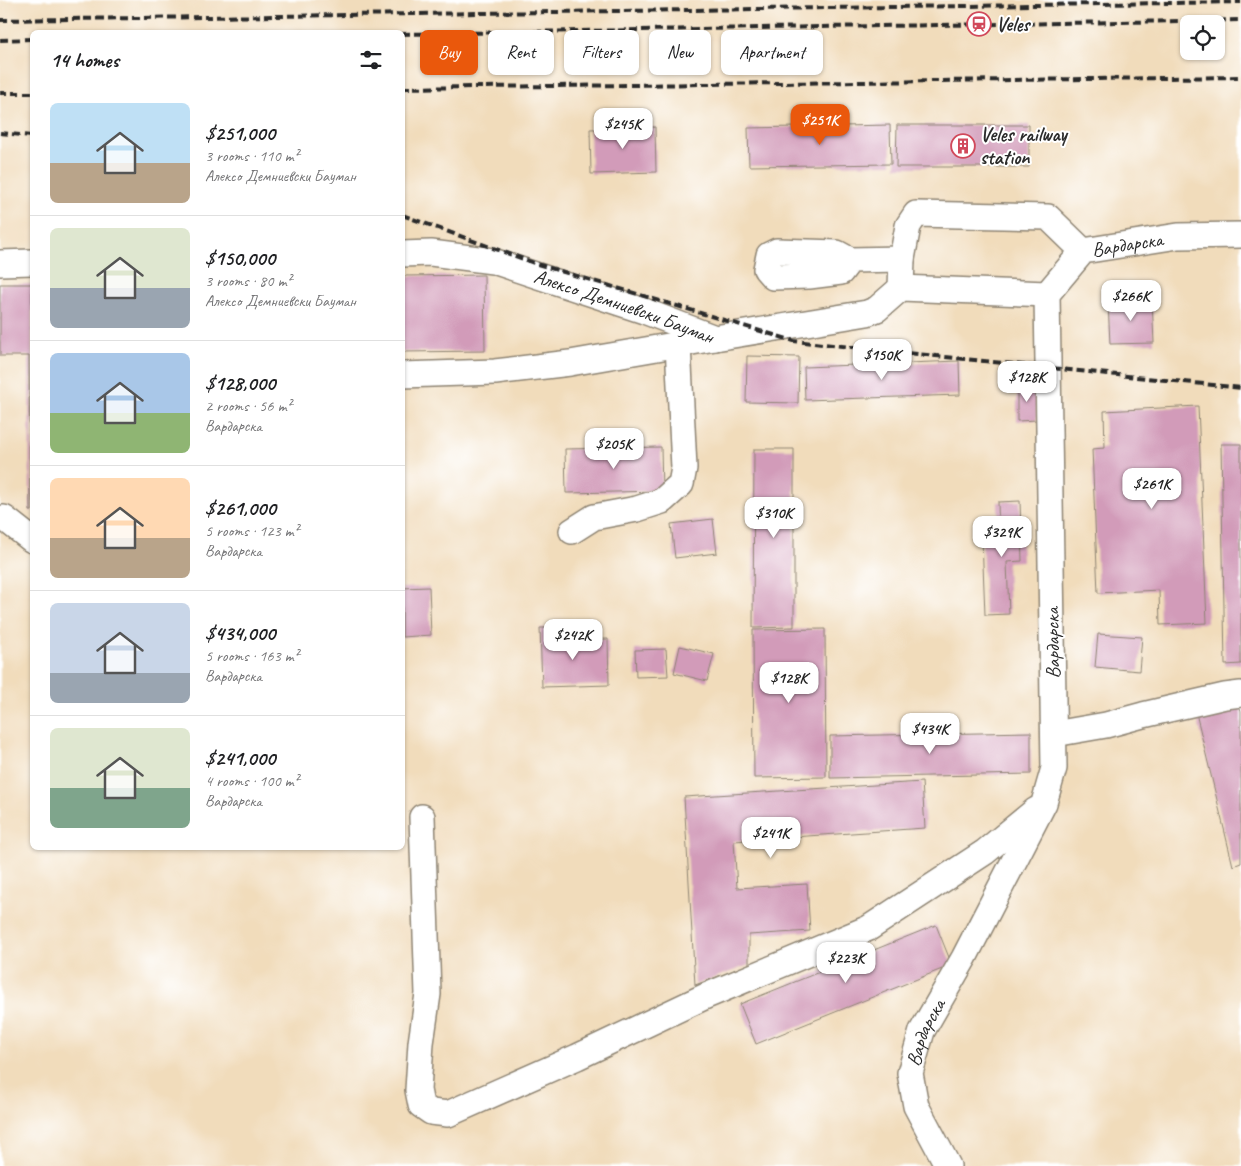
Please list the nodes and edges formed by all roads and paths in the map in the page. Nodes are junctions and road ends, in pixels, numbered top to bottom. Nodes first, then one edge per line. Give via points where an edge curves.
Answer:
1 (1241, 235) edge
2 (1084, 251) junction
3 (405, 254) edge
4 (902, 259) junction
5 (850, 260) dead end
6 (30, 262) edge
7 (0, 263) edge
8 (901, 288) junction
9 (1047, 294) junction
10 (715, 338) junction
11 (678, 344) junction
12 (405, 375) edge
13 (4, 518) dead end
14 (572, 531) dead end
15 (30, 538) edge
16 (1241, 694) edge
17 (1054, 734) junction
18 (1044, 803) junction
19 (422, 817) dead end
20 (948, 1166) edge

1 - 2 street, Вардарска via 1178,236
2 - 4 street via 1048,217 916,214 908,226
2 - 9 street, Вардарска
3 - 10 street, Алексо Демниевски Бауман via 431,253 493,261
4 - 5 street
4 - 8 street
6 - 7 street
8 - 9 street
8 - 10 street, Алексо Демниевски Бауман via 877,309 867,313
9 - 17 street, Вардарска
10 - 11 street
11 - 12 street via 495,372
11 - 14 street via 684,468 681,484 662,501 594,517
13 - 15 street
16 - 17 street
17 - 18 street, Вардарска via 1054,768
18 - 19 street via 985,852 869,928 706,996 448,1114 431,1112 421,1105 418,1090 428,994
18 - 20 street, Вардарска via 964,958 922,1030 910,1073 916,1106

